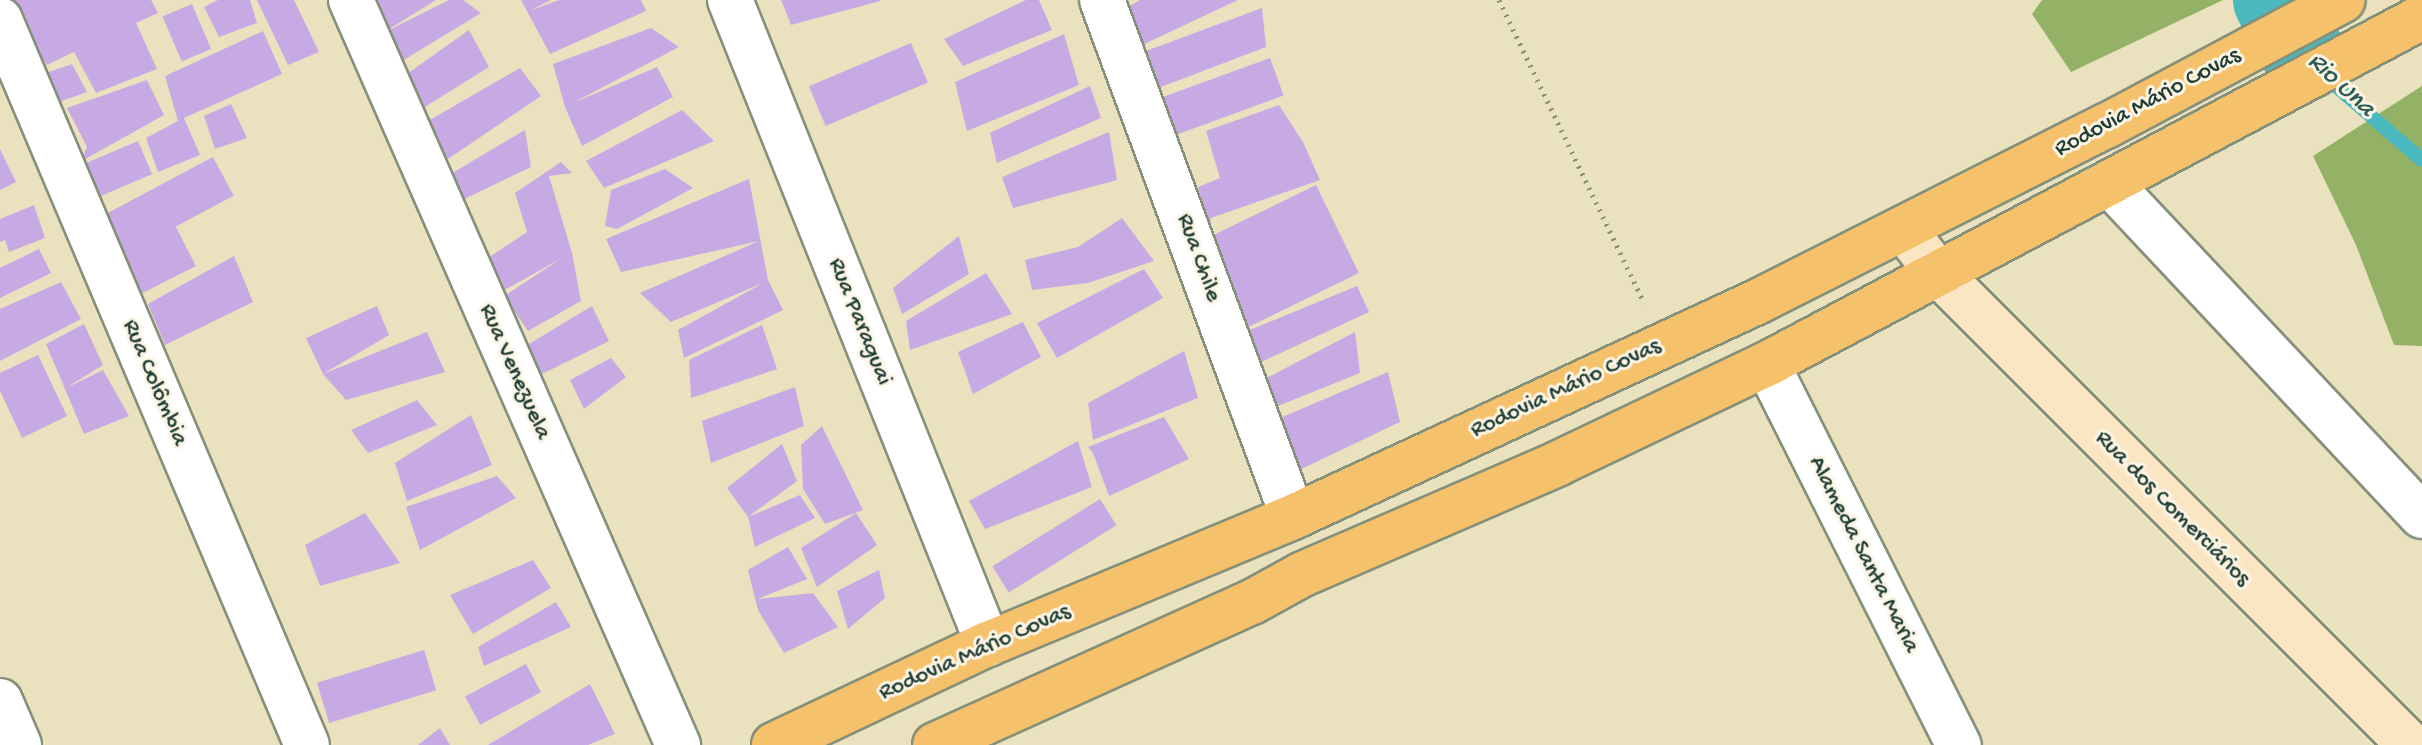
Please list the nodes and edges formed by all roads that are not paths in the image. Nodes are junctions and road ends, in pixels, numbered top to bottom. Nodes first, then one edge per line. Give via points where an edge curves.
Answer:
1 (351, 0) edge
2 (730, 0) edge
3 (1102, 0) edge
4 (2341, 1) edge
5 (2422, 17) edge
6 (0, 20) edge
7 (2111, 185) junction
8 (1904, 229) junction
9 (1936, 271) junction
10 (1767, 364) junction
11 (2422, 516) edge
12 (1293, 517) junction
13 (988, 644) junction
14 (0, 701) edge
15 (19, 745) edge
16 (307, 745) edge
17 (678, 745) edge
18 (774, 745) edge
19 (935, 745) edge
20 (1959, 745) edge
21 (2410, 745) edge

1 - 17 street, Rua Venezuela
2 - 13 street, Rua Paraguai
3 - 12 street, Rua Chile
4 - 8 main road, Rodovia Mário Covas
5 - 7 main road
6 - 16 street, Rua Colômbia
7 - 9 main road
7 - 11 street
8 - 9 main road, Rua dos Comerciários
8 - 12 main road, Rodovia Mário Covas
9 - 10 main road
9 - 21 main road, Rua dos Comerciários
10 - 19 main road
10 - 20 street, Alameda Santa Maria
12 - 13 main road, Rodovia Mário Covas
13 - 18 main road, Rodovia Mário Covas
14 - 15 street

